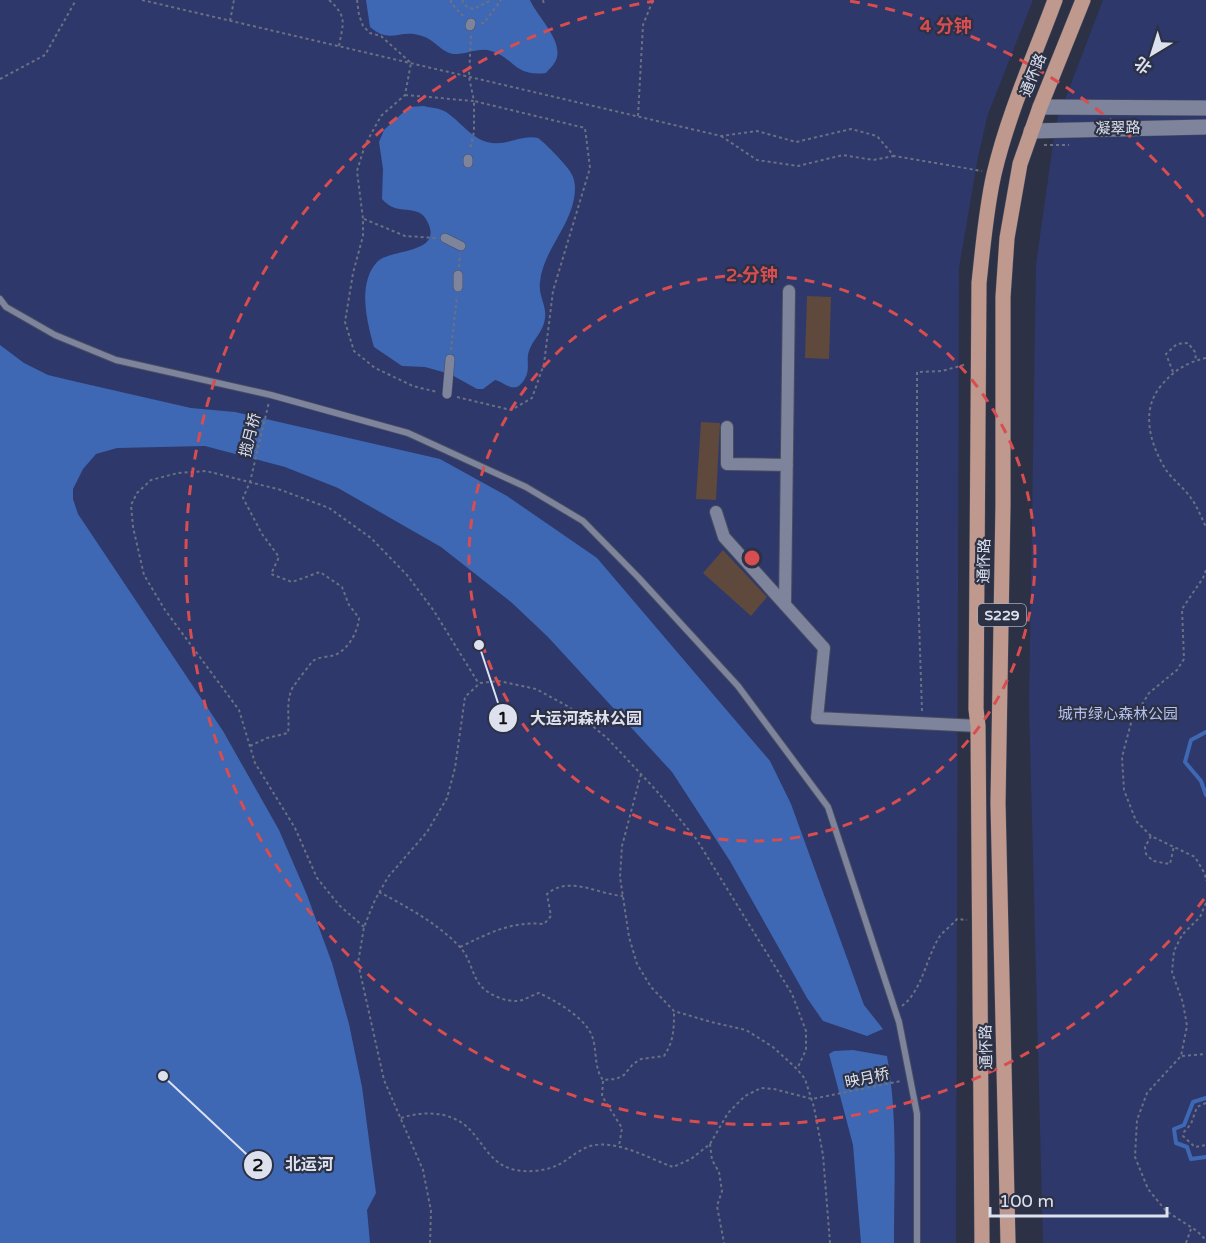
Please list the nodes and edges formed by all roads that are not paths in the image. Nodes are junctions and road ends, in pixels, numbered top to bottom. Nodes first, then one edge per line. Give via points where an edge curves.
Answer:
1 (1055, 0) edge
2 (1083, 0) edge
3 (1149, 106) junction
4 (1040, 107) junction
5 (1206, 108) edge
6 (1206, 127) edge
7 (1084, 128) junction
8 (1031, 131) junction
9 (445, 238) dead end
10 (461, 246) road end
11 (458, 275) road end
12 (458, 286) road end
13 (789, 291) dead end
14 (0, 299) edge
15 (450, 358) road end
16 (447, 394) dead end
17 (727, 427) dead end
18 (787, 465) junction
19 (716, 512) dead end
20 (785, 605) junction
21 (978, 726) junction
22 (917, 1243) edge
23 (982, 1243) edge
24 (1008, 1243) edge

1 - 21 main road, 通怀路 / S229 via 994,173 986,224 980,283
2 - 4 main road, 通怀路 / S229
3 - 4 main road, 凝翠路
3 - 5 main road, 凝翠路
3 - 7 main road via 1131,114 1083,115 1078,123
4 - 8 main road, 通怀路 / S229
6 - 7 main road, 凝翠路
7 - 8 main road, 凝翠路
8 - 24 main road, 通怀路 / S229 via 1020,164 1007,238 1003,308 998,803
9 - 10 street
11 - 12 street
13 - 18 street
14 - 22 lane via 6,307 55,335 116,360 271,395 408,433 526,487 583,521 638,577 738,686 828,807 899,1022 917,1114
15 - 16 street
17 - 18 street via 727,464
18 - 20 street
19 - 20 street via 724,537
20 - 21 street via 824,648 816,718
21 - 23 main road, 通怀路 / S229

